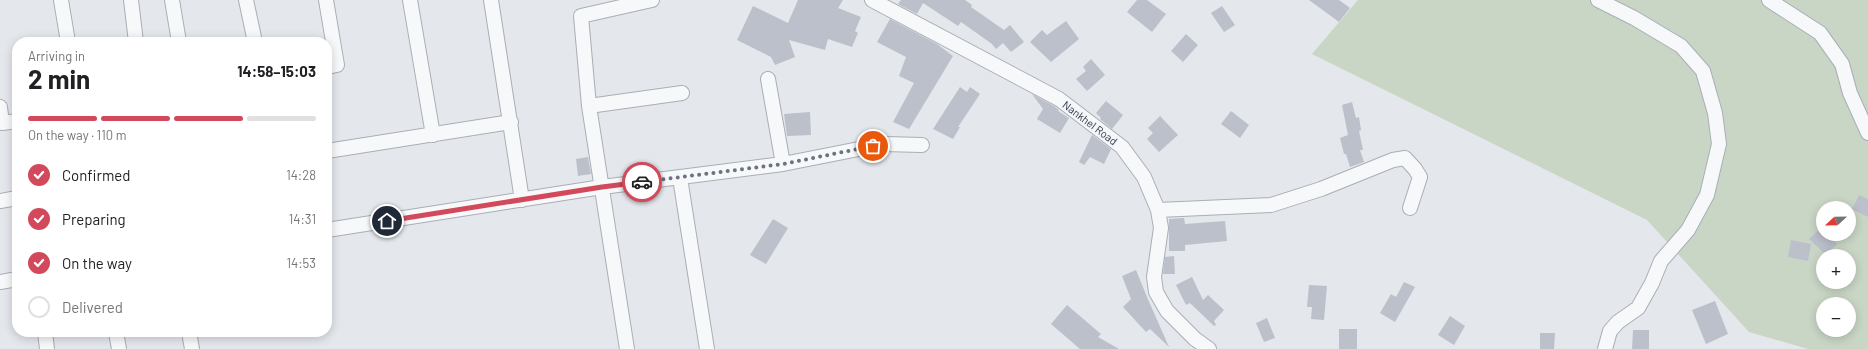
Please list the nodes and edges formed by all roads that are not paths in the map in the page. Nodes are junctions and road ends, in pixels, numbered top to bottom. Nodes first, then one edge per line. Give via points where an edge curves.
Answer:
1 (61, 0) edge
2 (131, 0) edge
3 (172, 0) edge
4 (246, 0) edge
5 (326, 0) edge
6 (410, 0) edge
7 (491, 0) edge
8 (652, 0) edge
9 (872, 0) edge
10 (1598, 0) edge
11 (1769, 0) edge
12 (67, 37) edge
13 (135, 37) edge
14 (178, 37) edge
15 (254, 37) edge
16 (332, 66) edge
17 (768, 79) dead end
18 (682, 93) dead end
19 (589, 106) junction
20 (0, 107) edge
21 (12, 122) edge
22 (511, 122) junction
23 (1868, 133) edge
24 (433, 135) junction
25 (922, 145) dead end
26 (332, 150) edge
27 (783, 164) junction
28 (680, 178) junction
29 (602, 187) junction
30 (12, 199) edge
31 (522, 200) junction
32 (0, 201) edge
33 (1410, 208) dead end
34 (1158, 210) junction
35 (332, 229) edge
36 (12, 280) edge
37 (0, 282) edge
38 (46, 337) edge
39 (117, 337) edge
40 (190, 337) edge
41 (47, 349) edge
42 (119, 349) edge
43 (192, 349) edge
44 (627, 349) edge
45 (707, 349) edge
46 (1209, 349) edge
47 (1605, 349) edge

1 - 12 street
2 - 13 street
3 - 14 street
4 - 15 street
5 - 16 street via 337,65
6 - 24 street
7 - 22 street
8 - 19 street via 581,16
9 - 34 street, Nankhel Road via 1059,99 1122,147 1144,177
10 - 47 street via 1680,46 1703,71 1715,114 1719,144 1707,195 1688,230 1661,261 1652,284 1638,308 1610,331
11 - 23 street via 1820,33 1842,64 1850,93
17 - 27 street
18 - 19 street
19 - 29 street
20 - 21 street via 2,123
22 - 24 street
22 - 31 street
24 - 26 street
25 - 27 street via 884,144
27 - 28 street
28 - 29 street
28 - 45 street
29 - 31 street
29 - 44 street
30 - 32 street
31 - 35 street
33 - 34 street via 1420,177 1404,158 1271,205
34 - 46 street, Nankhel Road via 1161,228 1154,277 1156,292 1167,311
36 - 37 street
38 - 41 street
39 - 42 street
40 - 43 street

